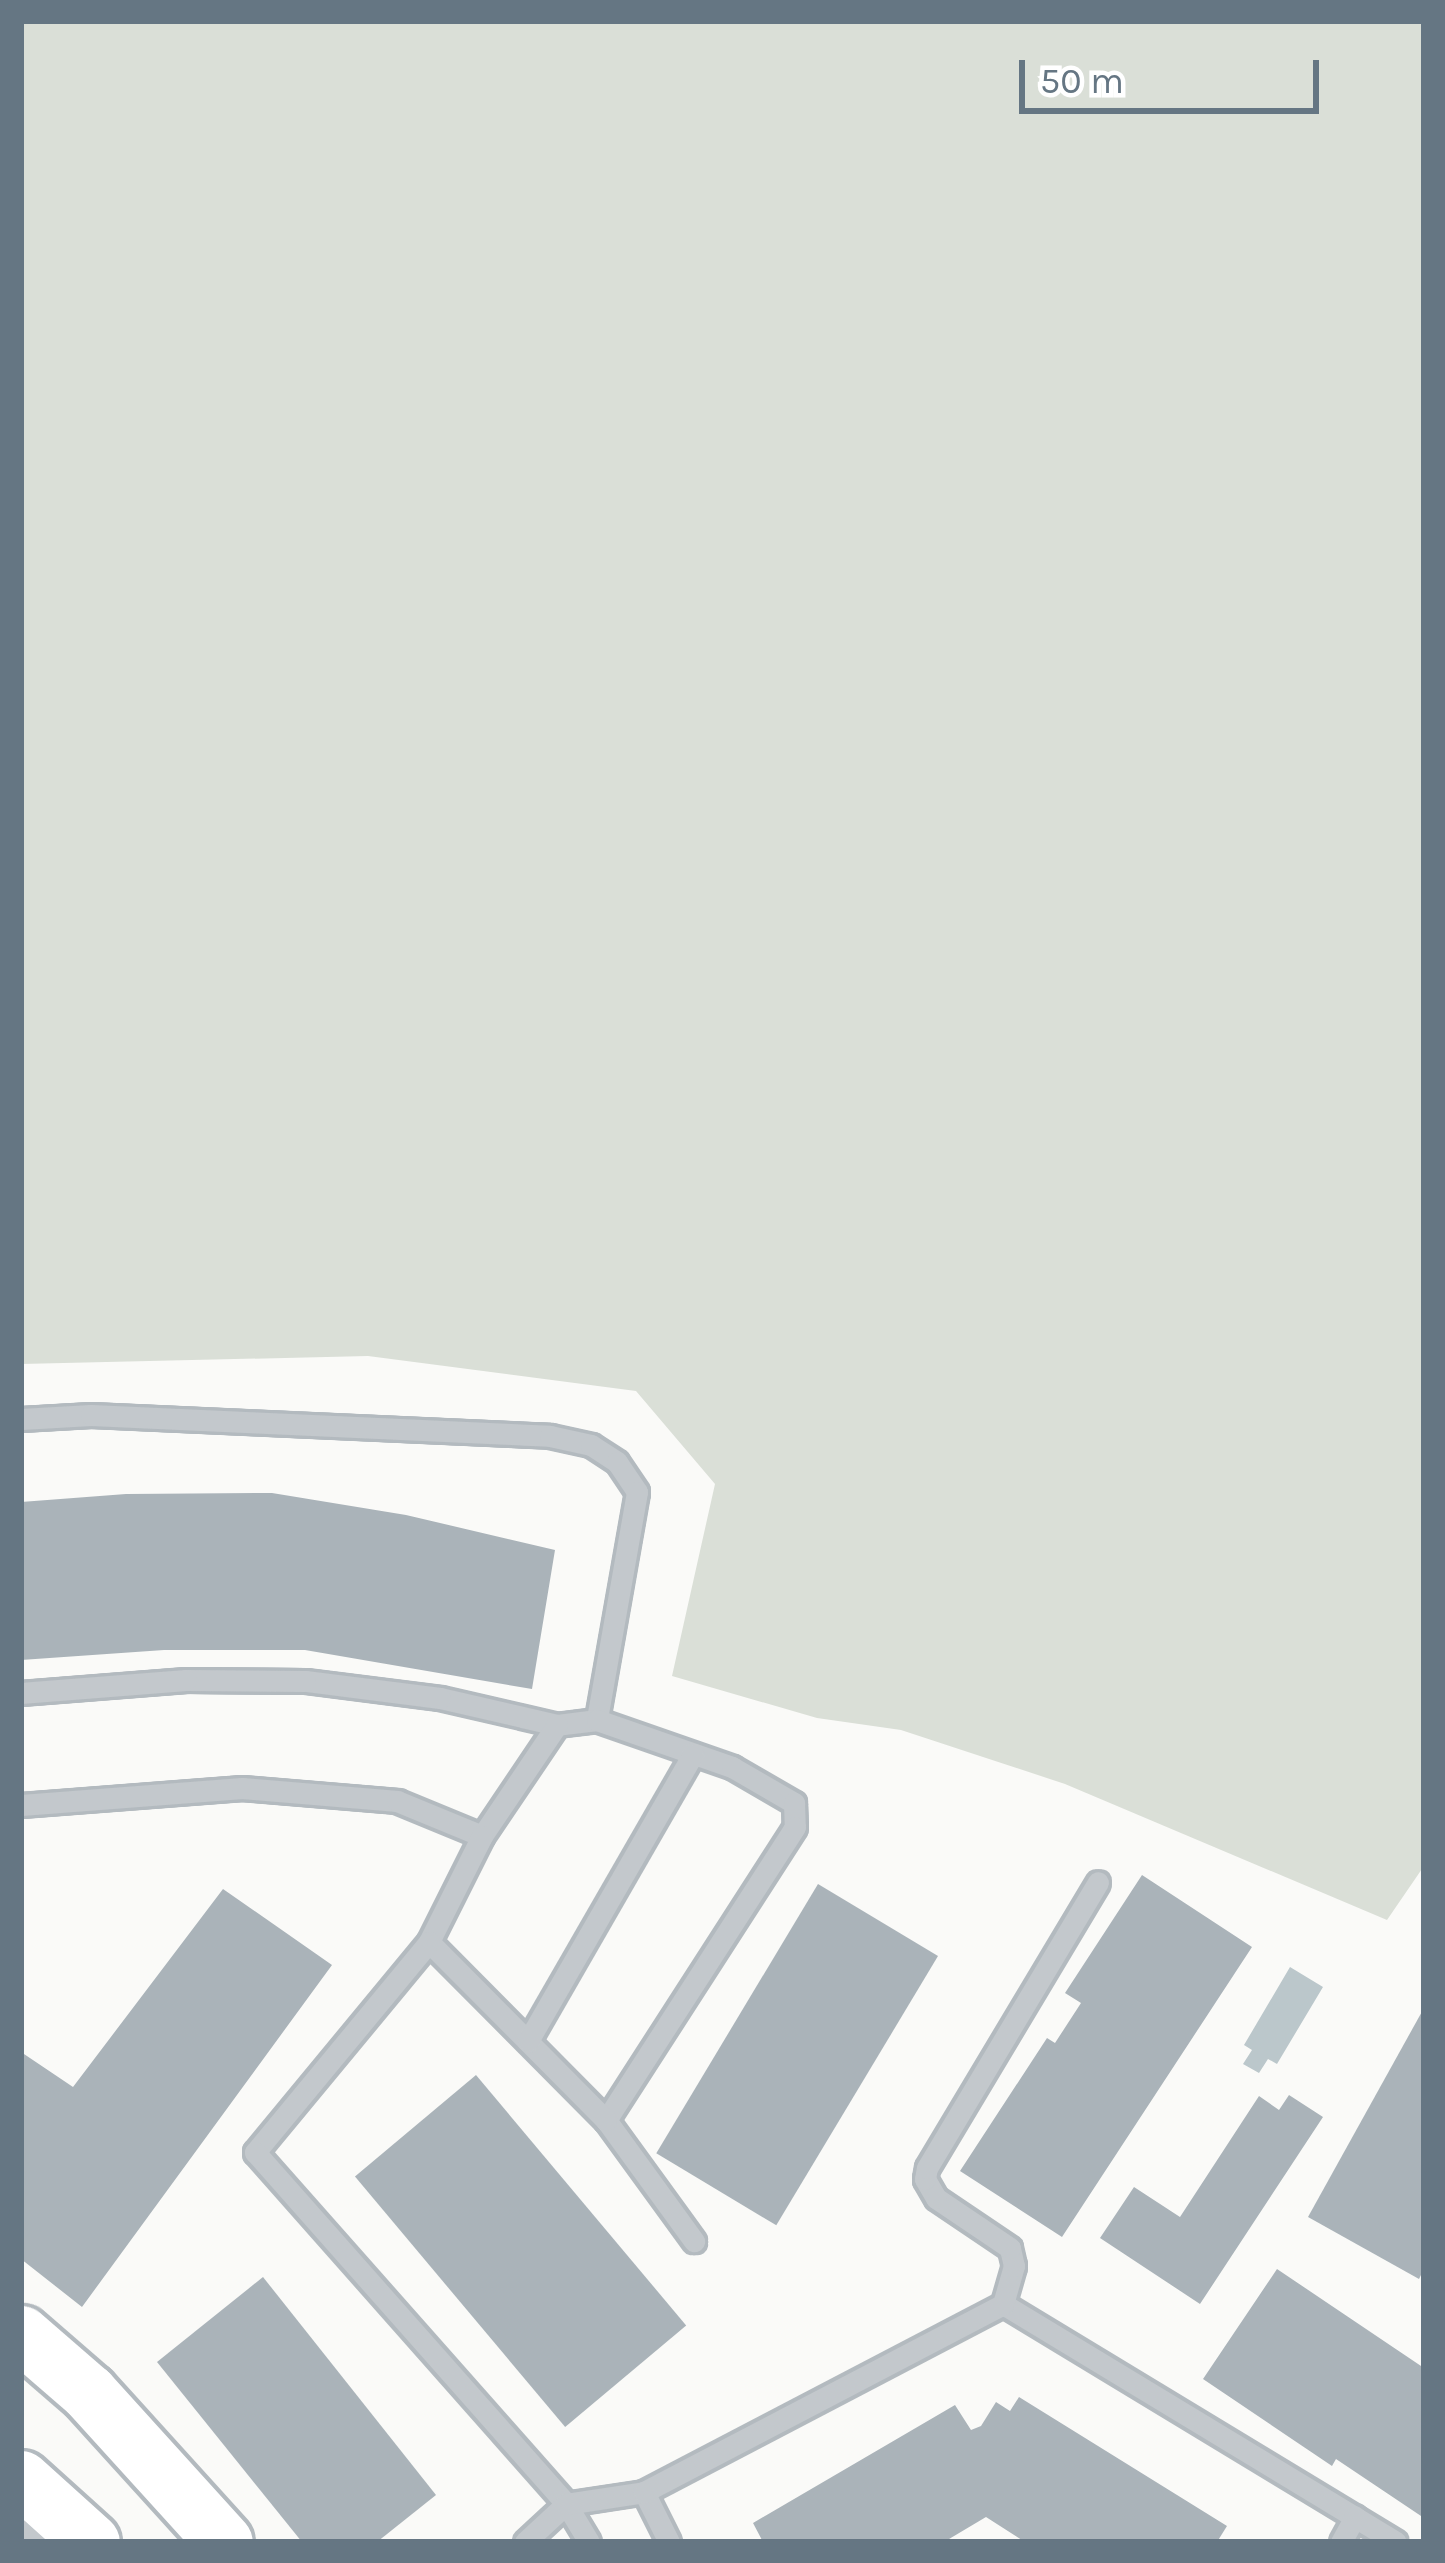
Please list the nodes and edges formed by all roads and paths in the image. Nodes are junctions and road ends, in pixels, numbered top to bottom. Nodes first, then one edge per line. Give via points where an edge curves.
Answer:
1 (21, 1419) edge
2 (21, 1693) edge
3 (597, 1720) junction
4 (557, 1725) junction
5 (693, 1754) junction
6 (21, 1805) edge
7 (482, 1836) junction
8 (1098, 1882) dead end
9 (429, 1942) junction
10 (528, 2042) junction
11 (606, 2120) junction
12 (694, 2241) dead end
13 (1003, 2304) junction
14 (21, 2333) edge
15 (21, 2479) edge
16 (644, 2492) junction
17 (566, 2504) junction
18 (21, 2512) edge
19 (1355, 2518) junction
20 (29, 2542) edge
21 (92, 2542) edge
22 (224, 2542) edge
23 (525, 2542) edge
24 (589, 2542) edge
25 (669, 2542) edge
26 (1341, 2542) edge
27 (1396, 2542) edge

1 - 3 lane via 481,1431 591,1444 617,1462 637,1492
2 - 4 lane via 186,1680 305,1681 440,1698
3 - 4 lane
3 - 5 lane
4 - 7 lane
5 - 10 lane
5 - 11 lane via 779,1790 794,1803 795,1827
6 - 7 lane via 242,1788 397,1802
7 - 9 lane
8 - 13 lane via 927,2168 936,2198 1010,2248 1014,2266
9 - 10 lane
9 - 17 lane via 255,2152
10 - 11 lane
11 - 12 lane
13 - 16 lane
13 - 19 lane
14 - 22 main road via 88,2392
15 - 21 main road
16 - 17 lane
16 - 25 lane
17 - 23 lane
17 - 24 lane
18 - 20 street
19 - 26 lane
19 - 27 lane

